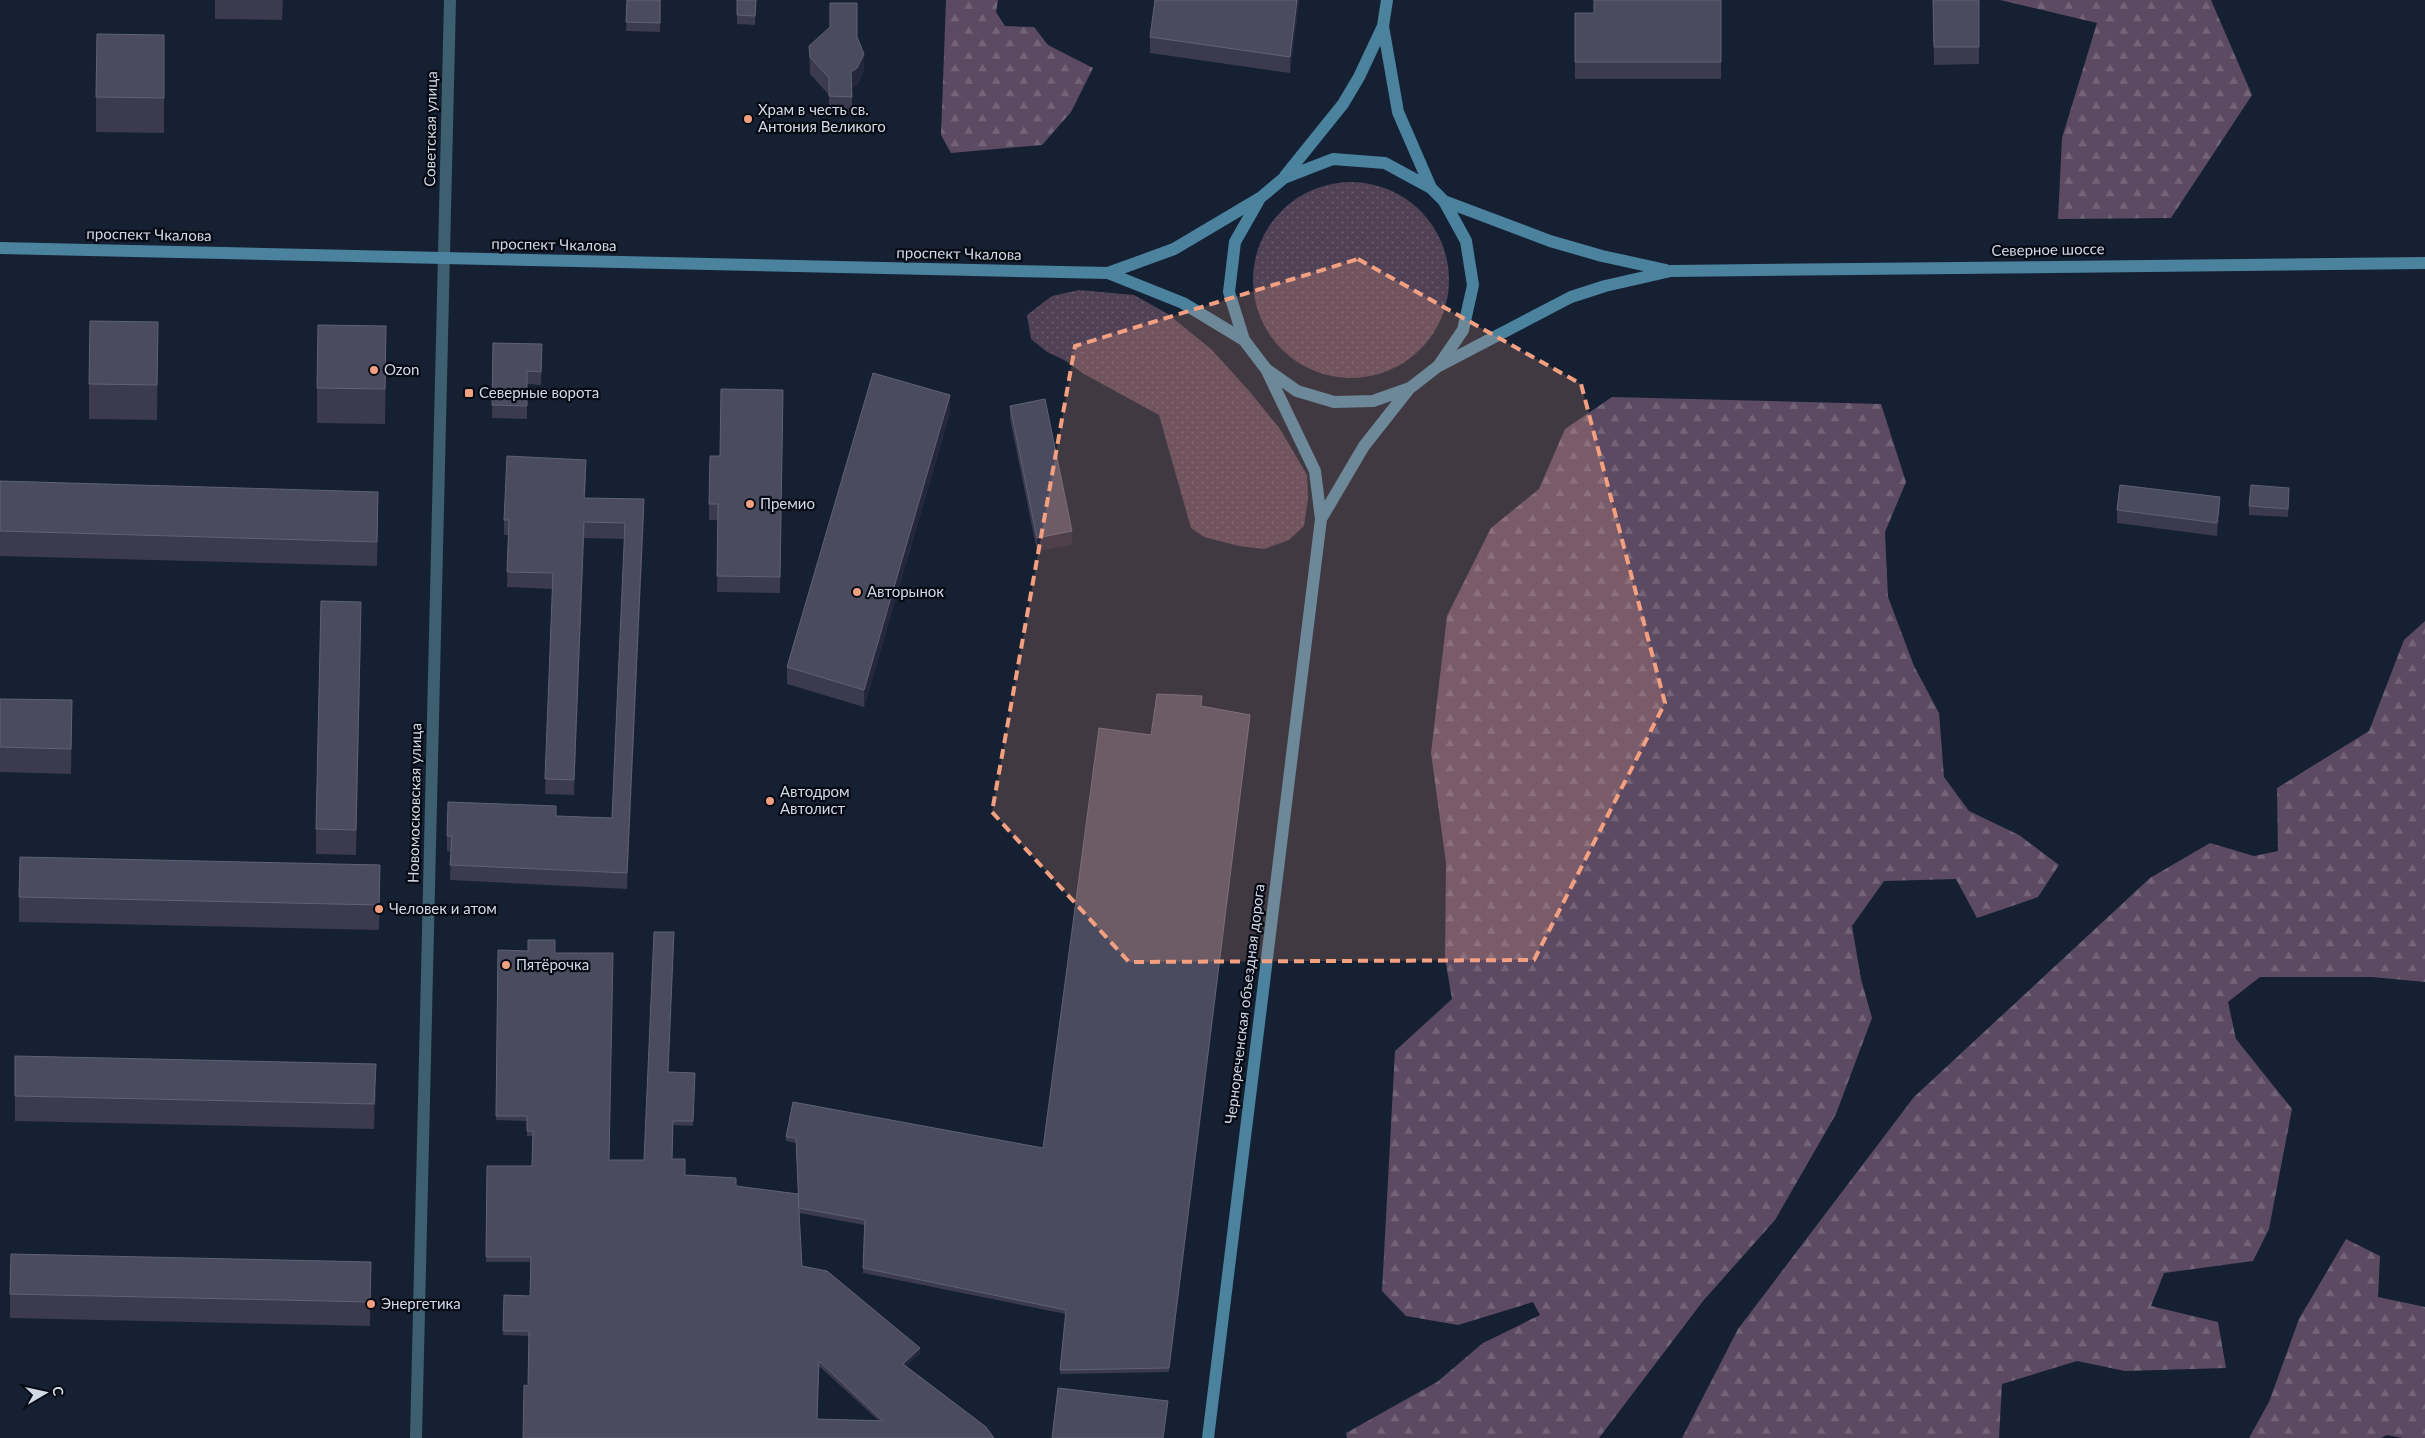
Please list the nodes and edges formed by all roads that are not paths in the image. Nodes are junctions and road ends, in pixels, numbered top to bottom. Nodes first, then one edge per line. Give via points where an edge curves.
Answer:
1 (450, 0) edge
2 (1387, 0) edge
3 (1383, 26) junction
4 (1284, 178) junction
5 (1431, 188) junction
6 (1260, 198) junction
7 (1444, 201) junction
8 (0, 248) edge
9 (445, 259) junction
10 (2425, 263) edge
11 (1671, 271) junction
12 (1108, 273) junction
13 (1244, 340) junction
14 (1437, 367) junction
15 (1266, 369) junction
16 (1410, 388) junction
17 (1320, 519) junction
18 (416, 1438) edge
19 (1208, 1438) edge

1 - 9 street, Советская улица
2 - 3 main road
3 - 4 main road via 1344,104
3 - 5 main road via 1398,112
4 - 5 main road via 1333,159 1385,163
4 - 6 main road
5 - 7 main road
6 - 12 main road via 1174,249
6 - 13 main road via 1235,242 1229,292
7 - 11 main road via 1550,241
7 - 14 main road via 1466,241 1473,285 1463,330
8 - 9 main road, проспект Чкалова
9 - 12 main road, проспект Чкалова
9 - 18 street, Новомосковская улица
10 - 11 main road, Северное шоссе
11 - 14 main road via 1571,297
12 - 13 main road via 1183,303
13 - 15 main road
14 - 16 main road
15 - 16 main road via 1297,391 1334,402 1373,401
15 - 17 main road via 1315,471
16 - 17 main road via 1364,446
17 - 19 main road, Чернореченская объездная дорога

